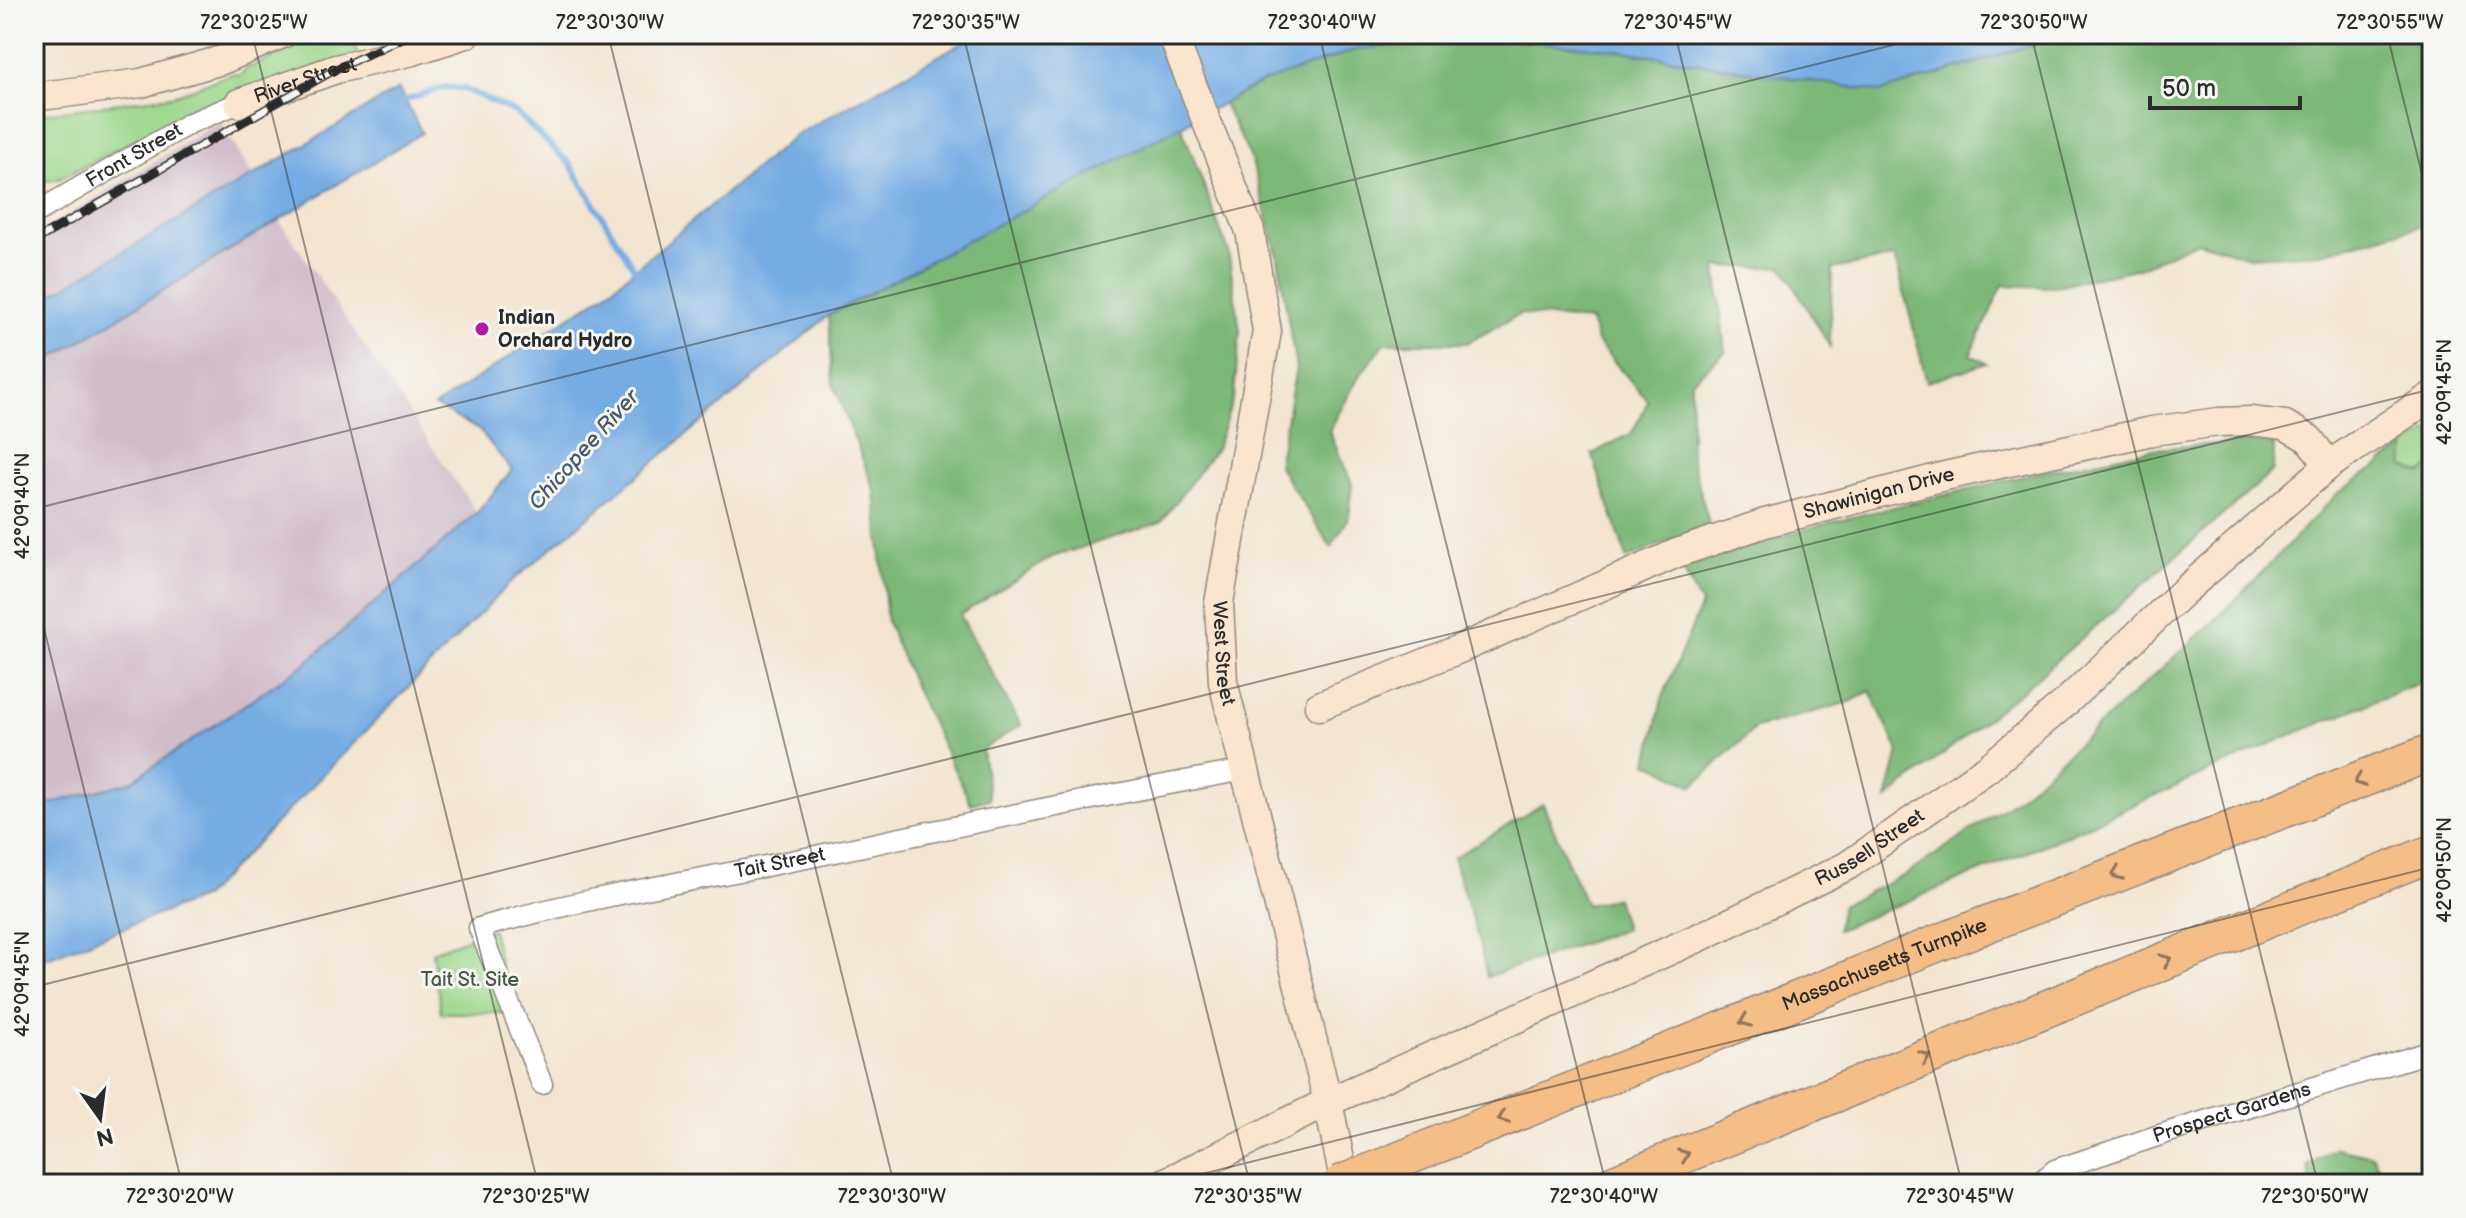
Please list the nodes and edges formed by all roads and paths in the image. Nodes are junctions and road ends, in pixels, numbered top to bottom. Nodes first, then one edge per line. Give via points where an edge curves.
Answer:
1 (282, 34) edge
2 (466, 34) edge
3 (1172, 34) edge
4 (34, 97) edge
5 (239, 103) joint
6 (35, 212) edge
7 (2432, 396) edge
8 (2329, 465) junction
9 (1319, 706) dead end
10 (2432, 752) edge
11 (1245, 770) junction
12 (2432, 853) edge
13 (2432, 1051) edge
14 (542, 1084) dead end
15 (1328, 1102) junction
16 (1162, 1184) edge
17 (1342, 1184) edge
18 (1612, 1184) edge
19 (2038, 1184) edge

1 - 4 main road via 222,60 141,83
2 - 5 main road, River Street via 336,69
3 - 11 main road, West Street via 1250,231 1267,331 1219,603 1223,682
5 - 6 street, Front Street via 190,123
7 - 8 main road
8 - 9 main road, Shawinigan Drive via 2309,439 2285,425 2250,421 2152,431 1945,476 1765,523 1677,553
8 - 15 main road, Russell Street via 1999,759 1847,866
10 -> 17 highway, Massachusetts Turnpike, bridge via 1933,945
11 - 14 street, Tait Street via 545,909 479,928
11 - 15 main road, West Street
18 -> 12 highway
13 - 19 street, Prospect Gardens via 2055,1170
15 - 16 main road, Russell Street
15 - 17 main road, West Street

